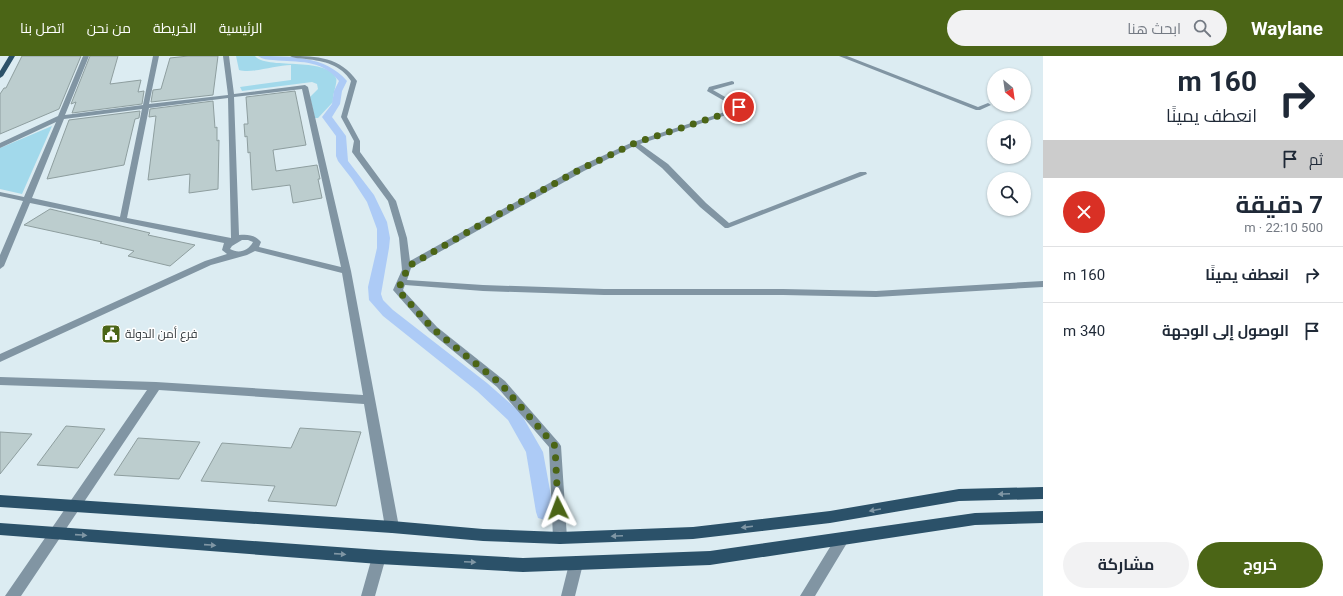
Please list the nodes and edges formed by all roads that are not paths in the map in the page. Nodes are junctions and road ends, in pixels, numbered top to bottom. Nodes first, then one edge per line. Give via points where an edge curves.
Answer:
1 (12, 56) edge
2 (86, 56) edge
3 (156, 56) edge
4 (226, 56) edge
5 (293, 56) edge
6 (842, 56) edge
7 (0, 76) edge
8 (732, 83) dead end
9 (232, 96) junction
10 (987, 105) edge
11 (146, 106) junction
12 (61, 117) junction
13 (635, 143) junction
14 (0, 146) edge
15 (863, 174) dead end
16 (0, 194) edge
17 (27, 200) junction
18 (123, 220) junction
19 (236, 226) junction
20 (249, 237) junction
21 (230, 243) junction
22 (254, 248) junction
23 (237, 254) junction
24 (208, 263) junction
25 (0, 266) edge
26 (407, 267) junction
27 (346, 271) junction
28 (401, 282) junction
29 (1043, 284) edge
30 (0, 358) edge
31 (0, 381) edge
32 (156, 386) junction
33 (369, 400) junction
34 (1043, 492) edge
35 (0, 501) edge
36 (73, 506) junction
37 (1043, 517) edge
38 (392, 527) junction
39 (0, 529) edge
40 (55, 533) junction
41 (560, 538) junction
42 (843, 538) junction
43 (380, 557) junction
44 (576, 564) junction
45 (12, 596) edge
46 (368, 596) edge
47 (568, 596) edge
48 (806, 596) edge

1 - 7 main road
2 - 12 street
3 - 11 street
4 - 9 street
5 - 26 street via 331,62 346,69 354,80 344,117 357,141 356,152 392,201 403,238
6 - 10 street via 978,108
8 - 13 street via 711,88 710,91 739,107 736,110
9 - 11 street
9 - 19 street
9 - 27 street via 305,87
11 - 12 street
11 - 18 street
12 - 14 street
12 - 17 street
13 - 15 street via 665,166 703,205 728,226
13 - 26 street via 581,169
16 - 17 street
17 - 18 street
17 - 25 street
18 - 21 street
19 - 20 street
19 - 21 street
20 - 21 street
20 - 22 street via 257,242
21 - 23 street via 228,252
21 - 24 street
22 - 23 street
22 - 27 street
23 - 24 street
24 - 30 street
26 - 28 street
27 - 33 street
28 - 29 street via 604,292 876,294
28 - 41 street via 398,290 433,329 501,384 555,446
31 - 32 street
32 - 33 street
32 - 36 street
33 - 38 street
34 -> 41 main road via 959,495 830,518 693,534
35 - 36 main road
36 - 38 main road
36 - 40 street
37 - 42 main road via 975,519
38 - 41 main road via 483,535
39 - 40 main road
40 -> 43 main road
40 - 45 street
42 - 44 main road via 710,558
42 - 48 street
43 -> 44 main road via 523,565
43 - 46 street
44 - 47 street

